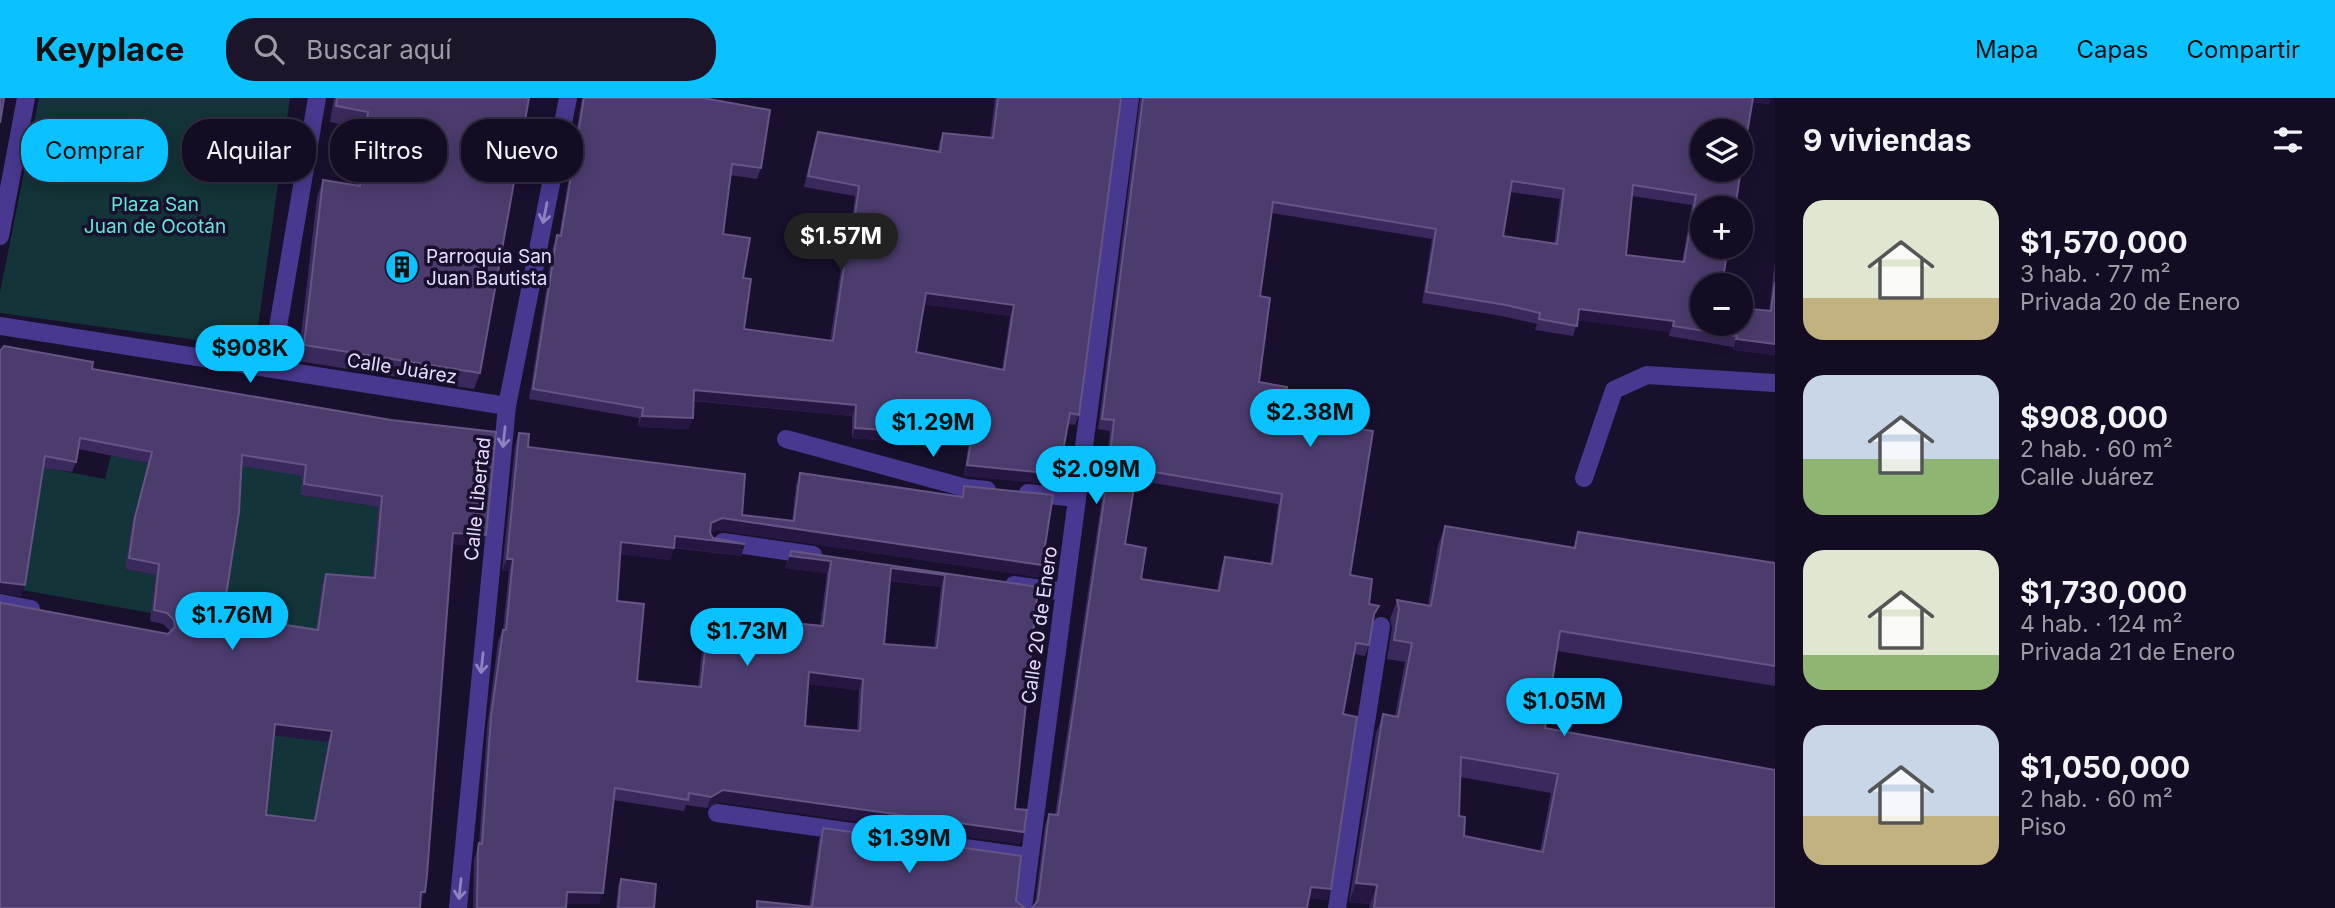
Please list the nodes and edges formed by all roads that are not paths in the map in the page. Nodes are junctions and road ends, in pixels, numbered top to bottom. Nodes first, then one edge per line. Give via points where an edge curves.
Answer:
1 (26, 98) edge
2 (317, 98) edge
3 (568, 98) edge
4 (1130, 98) edge
5 (0, 236) edge
6 (0, 326) edge
7 (271, 368) junction
8 (1775, 383) edge
9 (507, 406) junction
10 (786, 439) dead end
11 (1584, 478) dead end
12 (1077, 498) junction
13 (716, 541) edge
14 (837, 559) edge
15 (997, 582) edge
16 (1064, 592) junction
17 (0, 603) edge
18 (53, 614) edge
19 (1381, 626) dead end
20 (718, 813) dead end
21 (1029, 857) junction
22 (458, 908) edge
23 (1023, 908) edge
24 (1337, 908) edge

1 - 5 street
2 - 7 street
3 -> 9 street, Calle Libertad
4 - 12 street, Calle 20 de Enero
6 - 7 street, Calle Juárez
7 - 9 street, Calle Juárez
8 - 11 street via 1647,375 1614,390
9 -> 22 street, Calle Libertad
10 - 12 street via 966,488
12 - 16 street, Calle 20 de Enero
13 - 14 street
15 - 16 street
16 - 21 street, Calle 20 de Enero
17 - 18 street
19 - 24 street
20 - 21 street
21 - 23 street, Calle 20 de Enero

